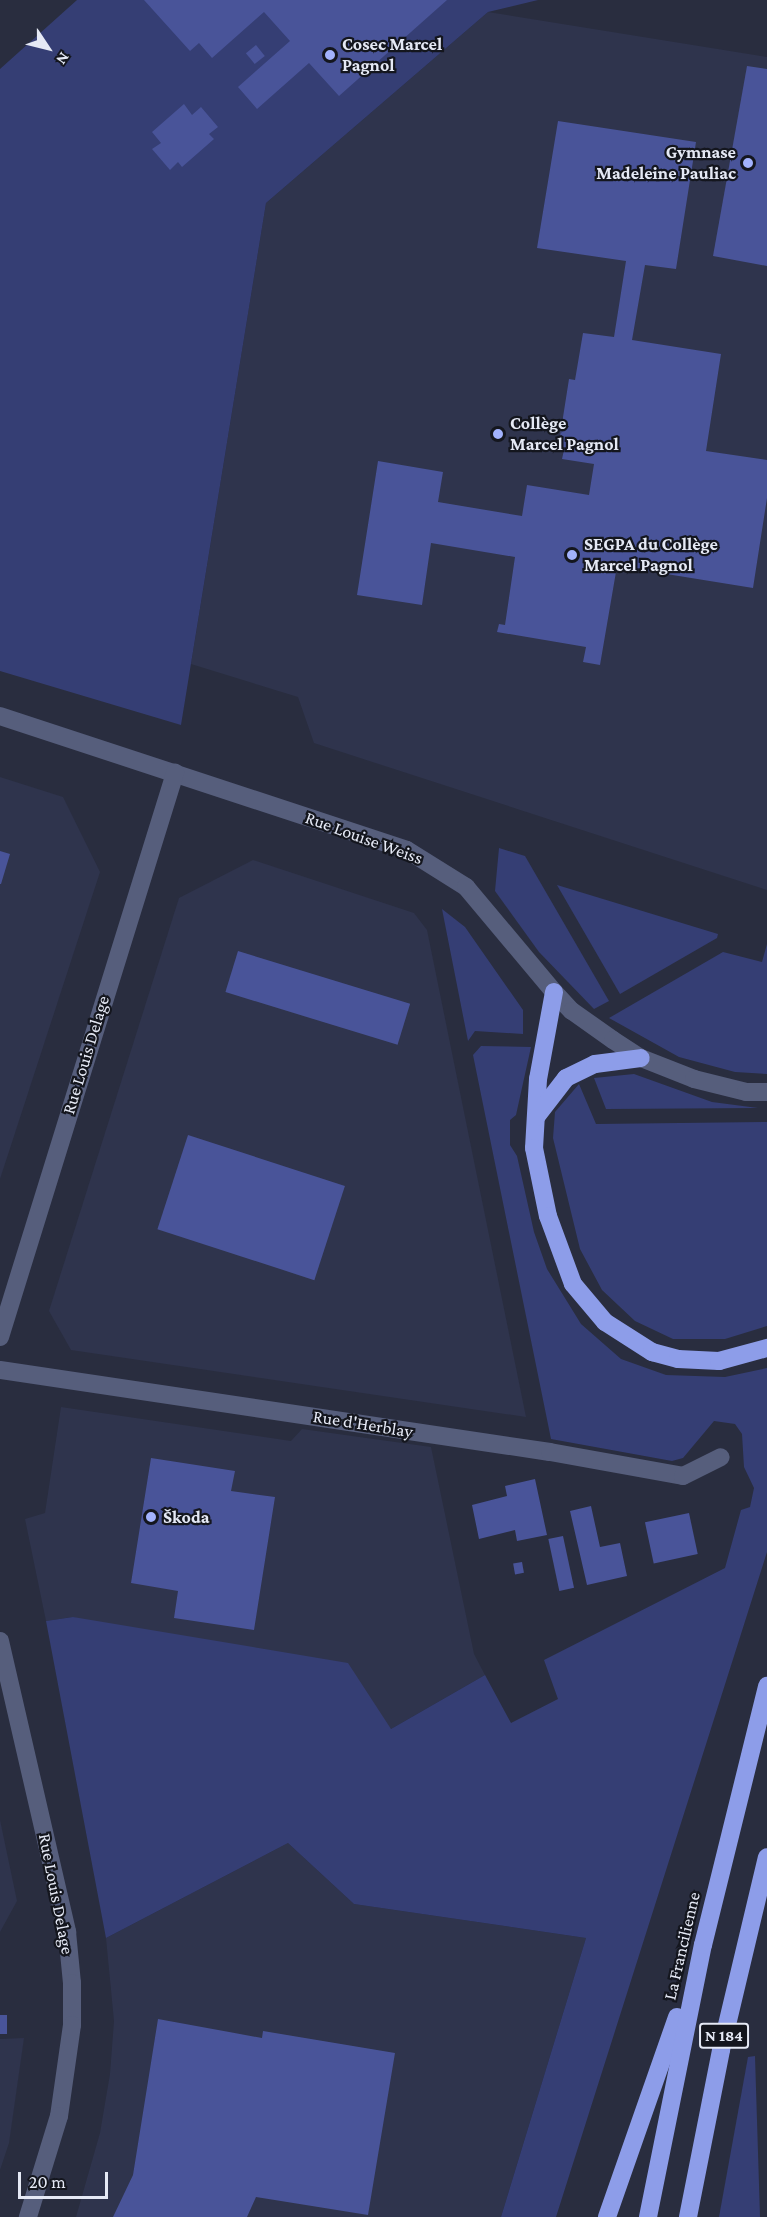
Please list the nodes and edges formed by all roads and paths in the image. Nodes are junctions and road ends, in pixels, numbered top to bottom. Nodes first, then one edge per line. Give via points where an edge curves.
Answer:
1 (0, 716) edge
2 (175, 773) junction
3 (554, 992) junction
4 (641, 1058) junction
5 (767, 1092) edge
6 (534, 1121) junction
7 (0, 1337) edge
8 (767, 1348) edge
9 (0, 1370) edge
10 (722, 1457) dead end
11 (0, 1641) edge
12 (767, 1686) edge
13 (767, 1857) edge
14 (703, 1945) junction
15 (28, 2217) edge
16 (607, 2217) edge
17 (648, 2217) edge
18 (688, 2217) edge

1 - 2 street, Rue Louise Weiss
2 - 3 street, Rue Louise Weiss via 371,838 426,861 481,901
2 - 7 street, Rue Louis Delage
3 - 4 street, Rue Louise Weiss via 589,1024
3 - 6 highway
4 - 5 street, Rue Louise Weiss via 694,1079 746,1092
4 - 6 highway via 605,1062 566,1078
6 - 8 highway via 537,1169 564,1265 588,1305 605,1322 635,1344 678,1359 719,1361
9 - 10 street, Rue d'Herblay via 550,1452 683,1476
11 - 15 street, Rue Louis Delage via 68,1932 72,1983 72,2025 59,2116
12 - 14 highway, La Francilienne / N 184
13 - 18 highway, N 184 via 721,2050
14 - 16 highway
14 - 17 highway, La Francilienne / N 184

